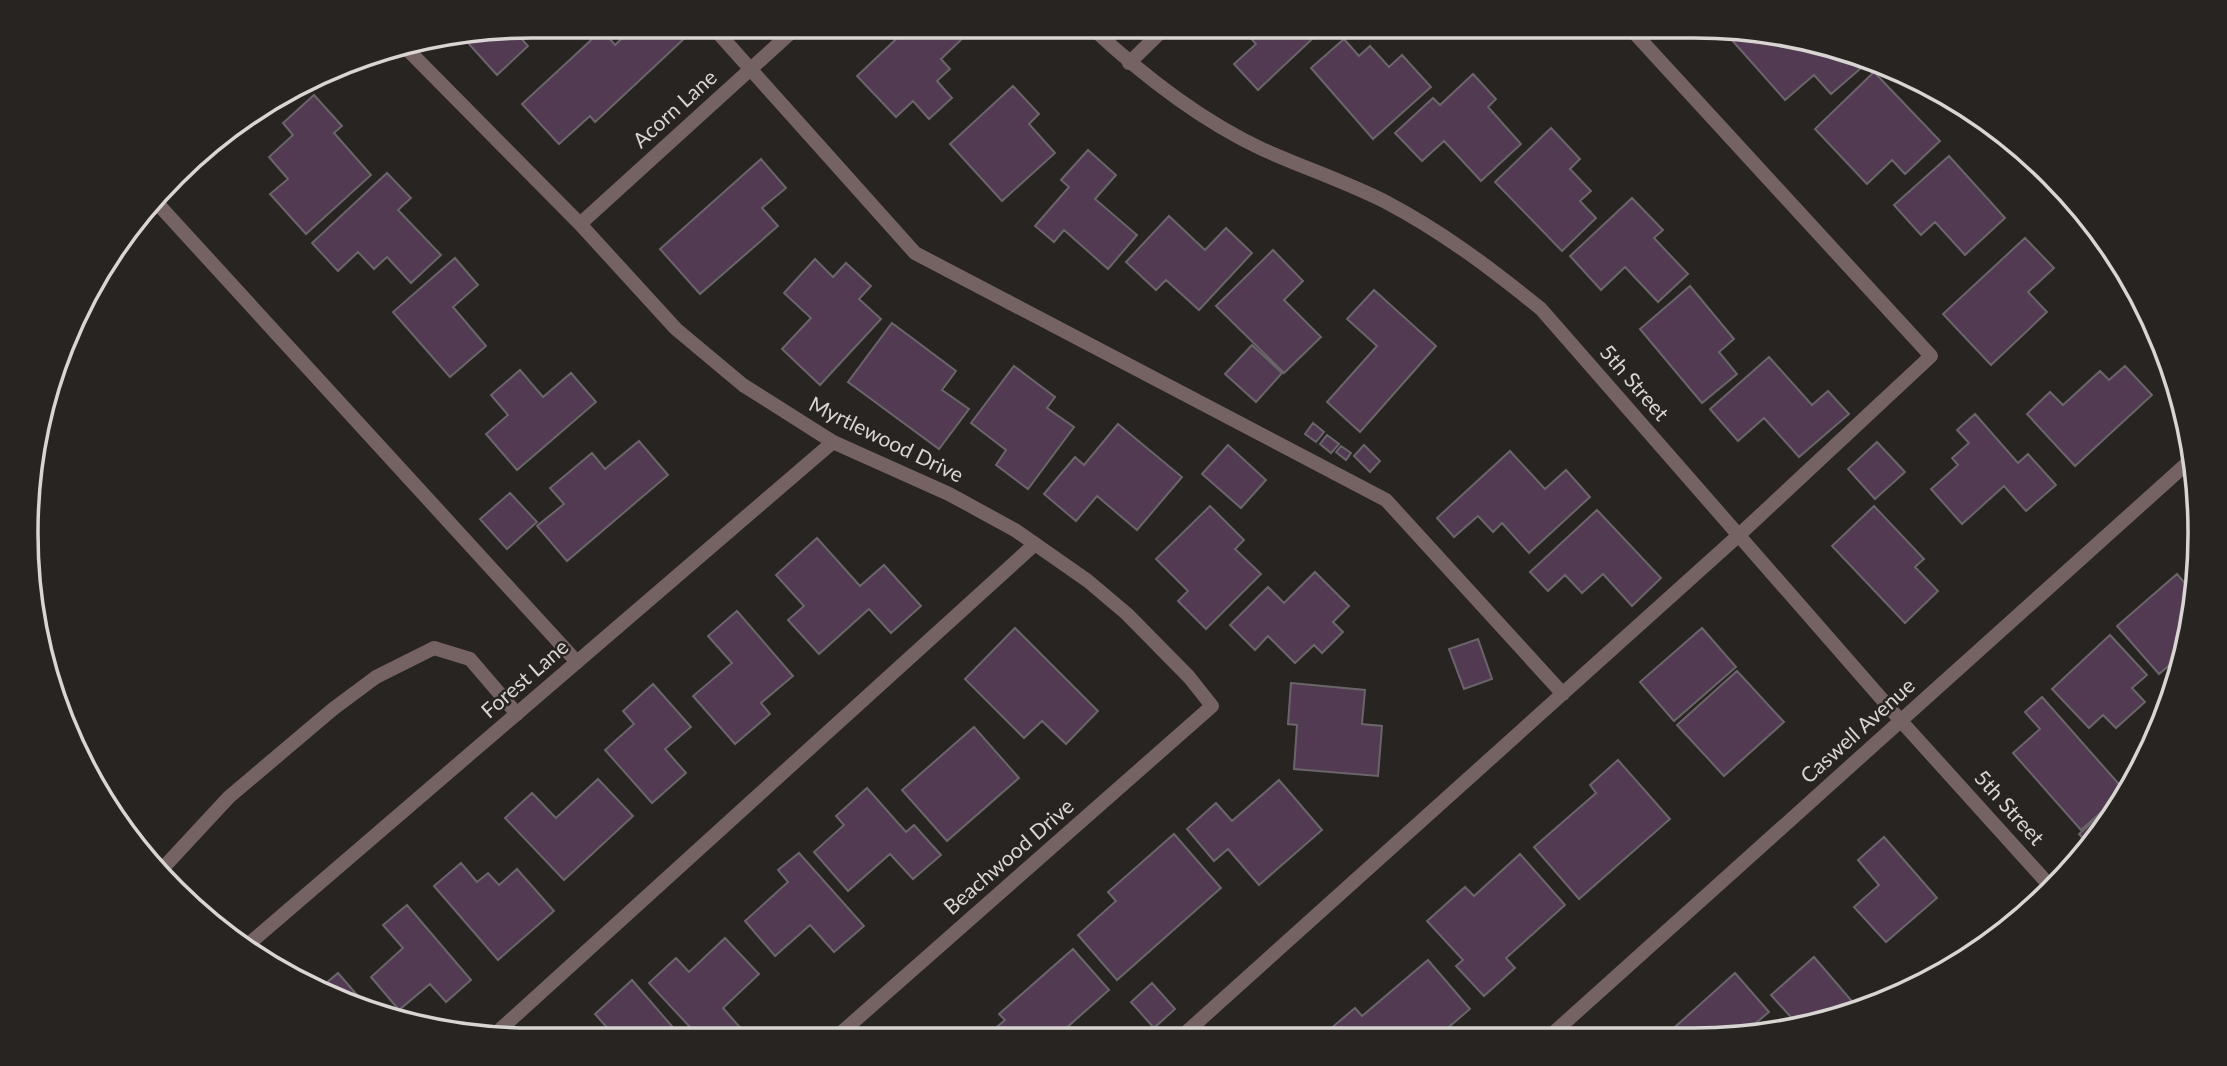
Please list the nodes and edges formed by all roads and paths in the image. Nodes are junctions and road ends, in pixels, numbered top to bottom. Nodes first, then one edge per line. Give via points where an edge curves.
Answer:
1 (723, 38) edge
2 (784, 38) edge
3 (1103, 38) edge
4 (1155, 38) edge
5 (1639, 38) edge
6 (412, 54) edge
7 (1129, 63) junction
8 (751, 69) junction
9 (161, 207) edge
10 (580, 223) junction
11 (833, 442) junction
12 (2184, 466) edge
13 (1739, 535) junction
14 (1035, 544) junction
15 (578, 662) junction
16 (1563, 694) junction
17 (1212, 706) joint
18 (517, 714) junction
19 (1901, 721) junction
20 (167, 866) edge
21 (2046, 881) edge
22 (253, 940) edge
23 (504, 1026) edge
24 (846, 1028) edge
25 (1191, 1028) edge
26 (1559, 1028) edge

1 - 8 street
2 - 8 street, Acorn Lane
3 - 7 street, 5th Street
4 - 7 street
5 - 13 street via 1931,356
6 - 10 street, Myrtlewood Drive
7 - 13 street, 5th Street via 1197,112 1259,148 1382,200 1479,258 1541,309
8 - 10 street, Acorn Lane
8 - 16 street via 915,253 1386,500
9 - 15 street
10 - 11 street, Myrtlewood Drive via 676,329 743,384
11 - 14 street, Myrtlewood Drive via 948,494
11 - 15 street, Forest Lane
12 - 19 street, Caswell Avenue
13 - 16 street
13 - 19 street, 5th Street
14 - 17 street, Myrtlewood Drive via 1127,614
14 - 23 street
15 - 18 street, Forest Lane
16 - 25 street
17 - 24 street, Beachwood Drive
18 - 20 street via 470,659 434,648 376,677 333,709 229,797
18 - 22 street, Forest Lane
19 - 21 street, 5th Street
19 - 26 street, Caswell Avenue

